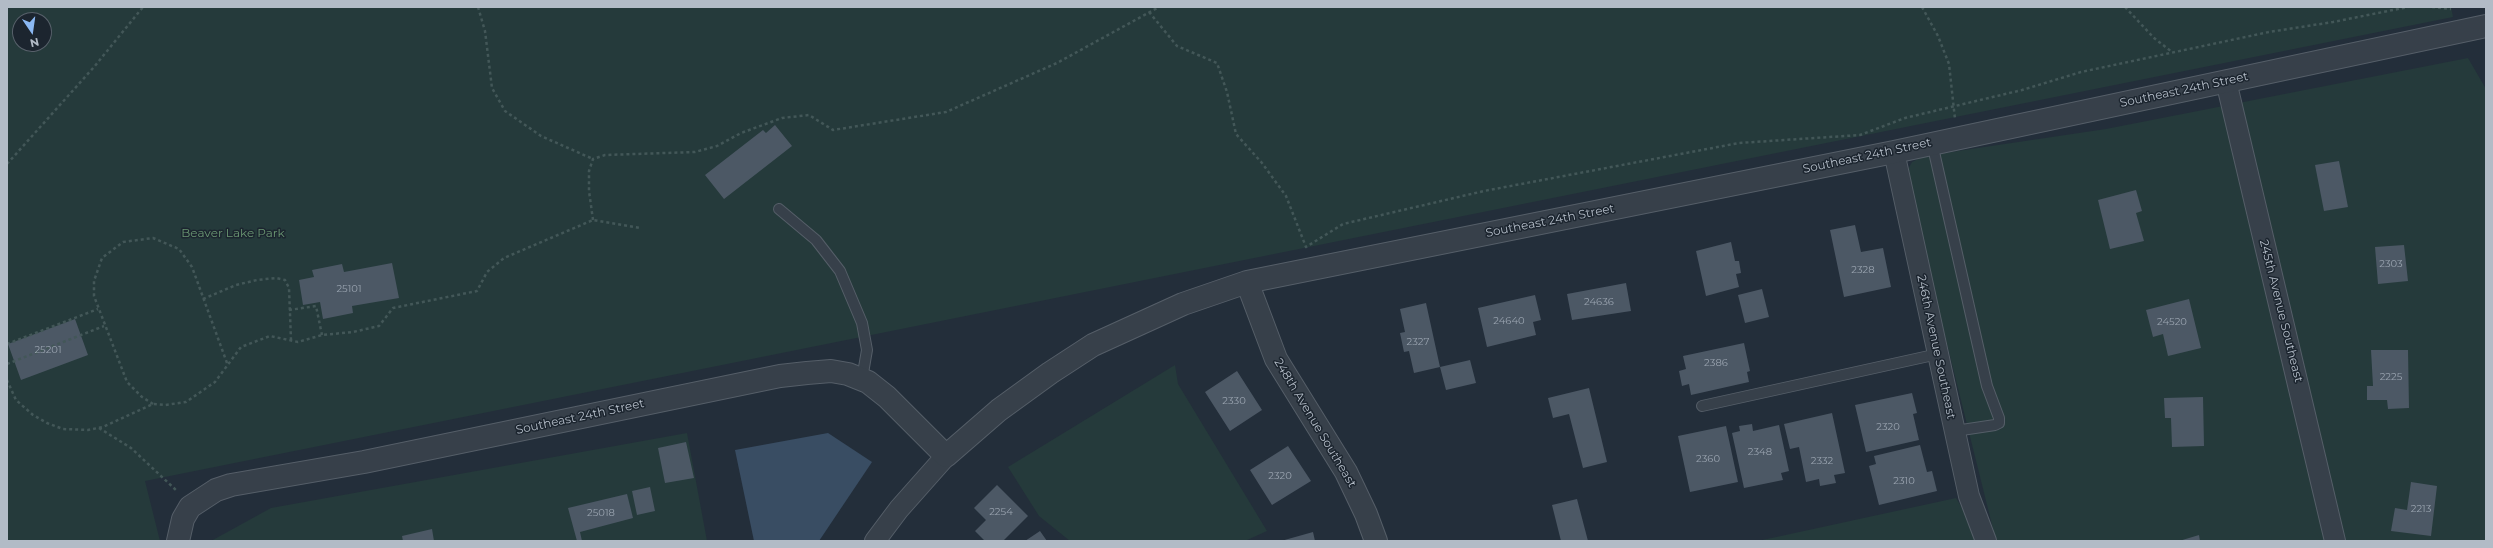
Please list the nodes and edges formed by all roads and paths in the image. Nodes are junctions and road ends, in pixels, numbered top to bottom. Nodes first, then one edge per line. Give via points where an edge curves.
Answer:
1 (143, 7) edge
2 (478, 7) edge
3 (1159, 7) edge
4 (1922, 7) edge
5 (2125, 7) edge
6 (2408, 7) edge
7 (2432, 7) edge
8 (2482, 7) edge
9 (2451, 9) dead end
10 (1150, 12) junction
11 (2486, 14) edge
12 (2486, 26) edge
13 (2172, 52) junction
14 (2226, 81) junction
15 (1953, 108) junction
16 (1957, 138) junction
17 (1932, 143) junction
18 (1894, 152) junction
19 (593, 159) junction
20 (7, 164) edge
21 (779, 209) dead end
22 (593, 220) junction
23 (641, 228) dead end
24 (1247, 282) junction
25 (203, 299) junction
26 (98, 309) junction
27 (290, 310) junction
28 (104, 326) junction
29 (322, 335) junction
30 (291, 340) junction
31 (7, 344) edge
32 (1938, 354) junction
33 (7, 364) edge
34 (227, 364) junction
35 (7, 380) edge
36 (862, 380) junction
37 (153, 404) junction
38 (1702, 406) dead end
39 (98, 428) junction
40 (1955, 431) junction
41 (946, 456) junction
42 (190, 506) junction
43 (178, 541) edge
44 (875, 541) edge
45 (1376, 541) edge
46 (1986, 541) edge
47 (2335, 541) edge

1 - 20 path via 94,67
2 - 19 path via 485,31 492,88 505,111 541,136
3 - 10 path
4 - 15 path via 1938,36 1949,64
5 - 13 path via 2154,38
6 - 13 path
7 - 9 path
8 - 11 street
10 - 15 path via 1177,46 1217,63 1227,92 1236,134 1262,163 1286,196 1306,246 1343,224 1484,191 1739,143 1860,135 1905,118
10 - 19 path via 1057,63 946,112 833,130 809,115 782,118 695,152 604,155
12 - 14 street, Southeast 24th Street
13 - 15 path via 2081,72
14 - 16 street, Southeast 24th Street
14 - 47 street, 245th Avenue Southeast via 2332,519
15 - 16 path
16 - 17 street, Southeast 24th Street
17 - 18 street, Southeast 24th Street
17 - 40 lane via 1987,386 1999,418 1999,423 1995,425
18 - 24 street, Southeast 24th Street
18 - 32 street, 246th Avenue Southeast
19 - 22 path via 589,171
21 - 36 lane via 816,240 840,271 862,324 868,350
22 - 23 path
22 - 29 path via 504,258 487,272 477,291 393,308 379,326
24 - 41 street, Southeast 24th Street via 1184,304 1093,345 999,410
24 - 45 street, 248th Avenue Southeast via 1276,359 1336,455 1354,488
25 - 26 path via 192,267 179,249 153,238 138,238 123,242 102,258 94,281
25 - 27 path via 236,285 276,278 285,280 289,288
25 - 34 path
26 - 28 path
26 - 31 path
27 - 29 path via 316,306
27 - 30 path
28 - 33 path
28 - 37 path via 127,382 142,398
29 - 30 path via 298,342
30 - 34 path via 270,336 241,346
32 - 38 lane
32 - 40 street, 246th Avenue Southeast
34 - 37 path via 215,382 186,402
35 - 39 path via 16,400 47,423 63,429
36 - 41 street, Southeast 24th Street via 887,397
36 - 42 street, Southeast 24th Street via 831,371 780,376 364,462 231,486 216,490
37 - 39 path
39 - 42 path via 131,448 175,488
40 - 46 street, 246th Avenue Southeast via 1969,496
41 - 44 street via 899,508
42 - 43 street via 183,519

